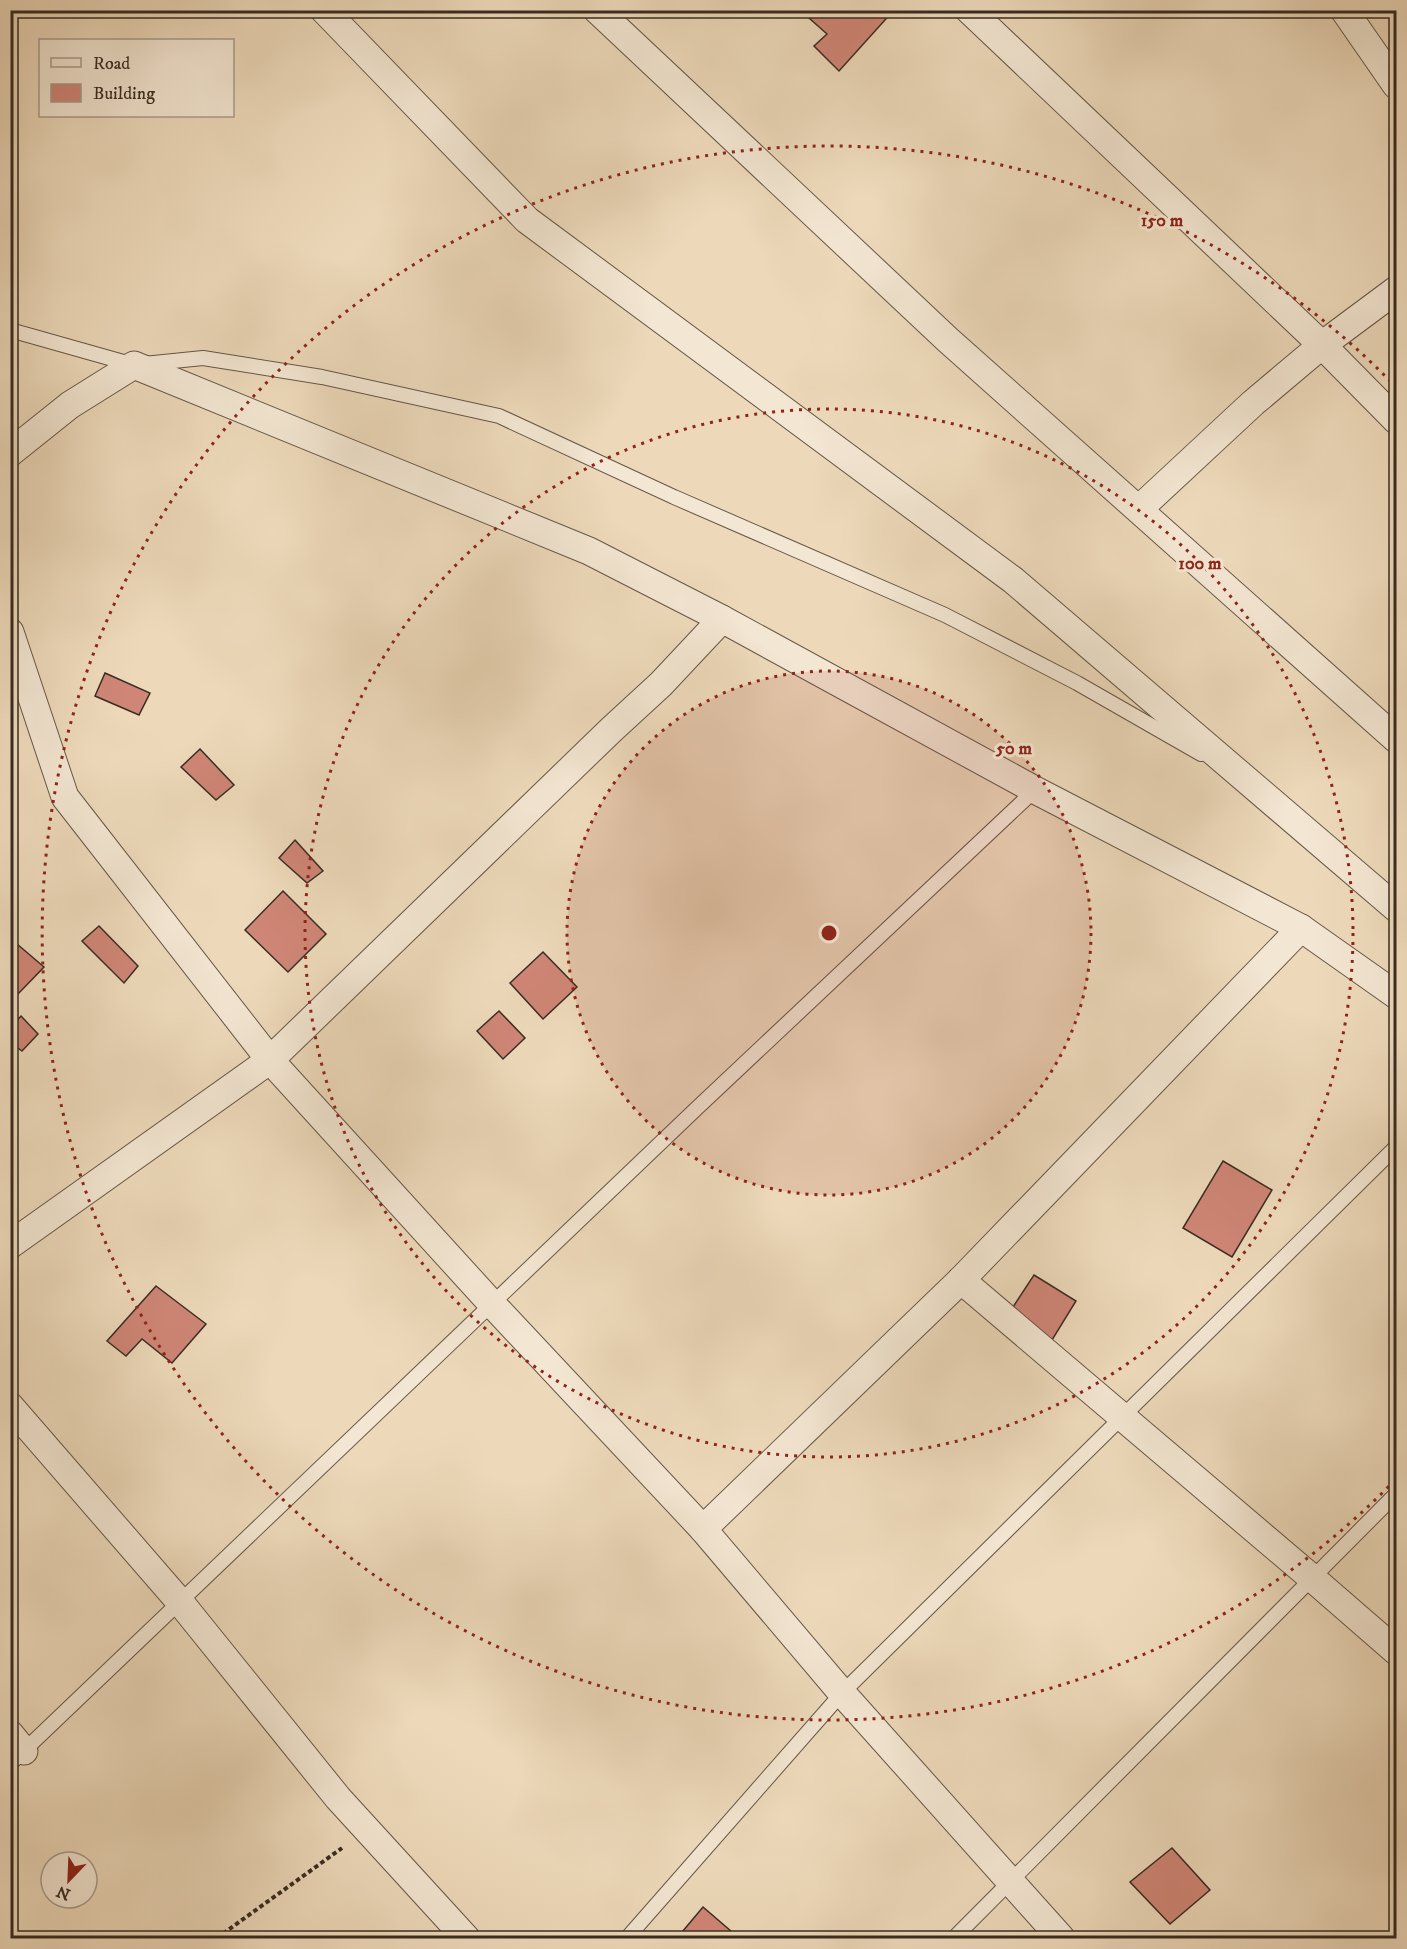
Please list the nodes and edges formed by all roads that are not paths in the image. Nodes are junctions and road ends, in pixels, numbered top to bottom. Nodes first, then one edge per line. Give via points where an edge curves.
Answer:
1 (324, 10) edge
2 (969, 10) edge
3 (1344, 10) edge
4 (608, 14) edge
5 (1396, 85) edge
6 (1396, 290) edge
7 (10, 330) edge
8 (1322, 345) junction
9 (134, 365) junction
10 (1396, 420) edge
11 (10, 453) edge
12 (1139, 509) junction
13 (722, 619) junction
14 (10, 632) edge
15 (1396, 738) edge
16 (1249, 782) junction
17 (1035, 790) junction
18 (1396, 908) edge
19 (1301, 928) junction
20 (1396, 995) edge
21 (270, 1060) junction
22 (1396, 1147) edge
23 (10, 1245) edge
24 (961, 1280) junction
25 (492, 1304) junction
26 (10, 1406) edge
27 (1121, 1418) junction
28 (1396, 1494) edge
29 (703, 1529) junction
30 (1312, 1578) junction
31 (180, 1602) junction
32 (1396, 1651) edge
33 (842, 1693) junction
34 (15, 1750) edge
35 (1011, 1881) junction
36 (466, 1938) edge
37 (627, 1938) edge
38 (954, 1938) edge
39 (1060, 1938) edge

1 - 16 street via 527,220 1013,580
2 - 8 street
3 - 5 street
4 - 12 street via 939,332
6 - 8 street
7 - 9 lane
8 - 10 street
8 - 12 street via 1252,403
9 - 11 street via 70,405
9 - 13 street via 589,551
9 - 16 lane via 203,358 322,377 499,416 945,615 1077,683
12 - 15 street
13 - 17 street
13 - 21 street via 661,684
14 - 21 street via 65,797
16 - 18 street
17 - 19 street
17 - 25 lane
19 - 20 street
19 - 24 street
21 - 23 street
21 - 25 street
22 - 27 lane
24 - 27 street
24 - 29 street
25 - 29 street
25 - 31 lane
26 - 31 street
27 - 30 street
27 - 33 lane
28 - 30 lane
29 - 33 street
30 - 32 street
30 - 35 lane
31 - 34 lane
31 - 36 street via 338,1798
33 - 35 street
33 - 37 lane
35 - 38 lane
35 - 39 street

